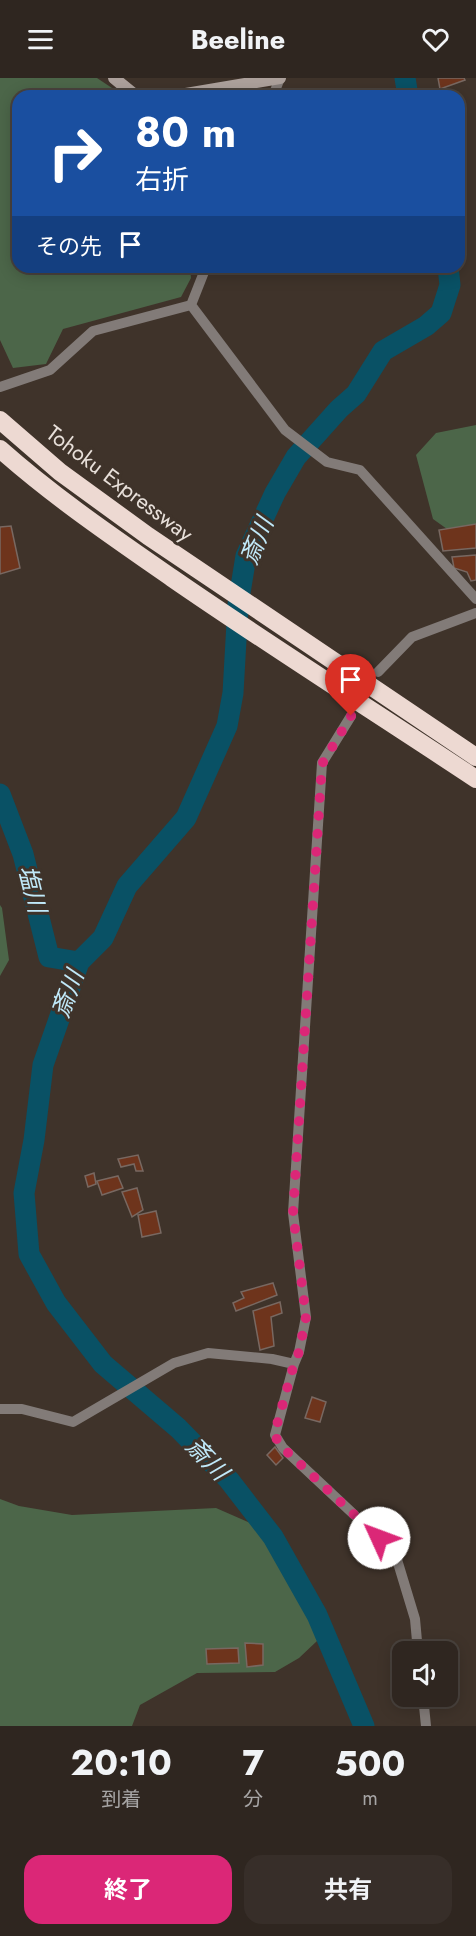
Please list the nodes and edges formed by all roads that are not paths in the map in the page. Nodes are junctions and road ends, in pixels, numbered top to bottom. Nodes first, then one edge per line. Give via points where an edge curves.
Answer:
1 (114, 78) edge
2 (280, 78) edge
3 (129, 90) edge
4 (209, 90) edge
5 (203, 273) edge
6 (190, 305) junction
7 (0, 387) edge
8 (0, 420) edge
9 (0, 450) edge
10 (476, 599) edge
11 (476, 613) edge
12 (378, 672) dead end
13 (351, 716) dead end
14 (476, 757) edge
15 (476, 779) edge
16 (294, 1364) junction
17 (0, 1409) edge
18 (417, 1641) edge
19 (424, 1707) edge
20 (426, 1726) edge

1 - 3 street
2 - 4 street
5 - 6 street
6 - 7 street via 93,331 50,370
6 - 10 street via 285,430 327,462 360,470
8 - 14 highway, Tohoku Expressway via 60,472 148,536
9 - 15 highway, Tohoku Expressway via 209,603
11 - 12 street via 412,637
13 - 16 street via 322,764 293,1213 306,1317
16 - 17 street via 208,1353 174,1363 73,1422 22,1408
16 - 18 street via 274,1435 283,1448 395,1553 415,1619
19 - 20 street

